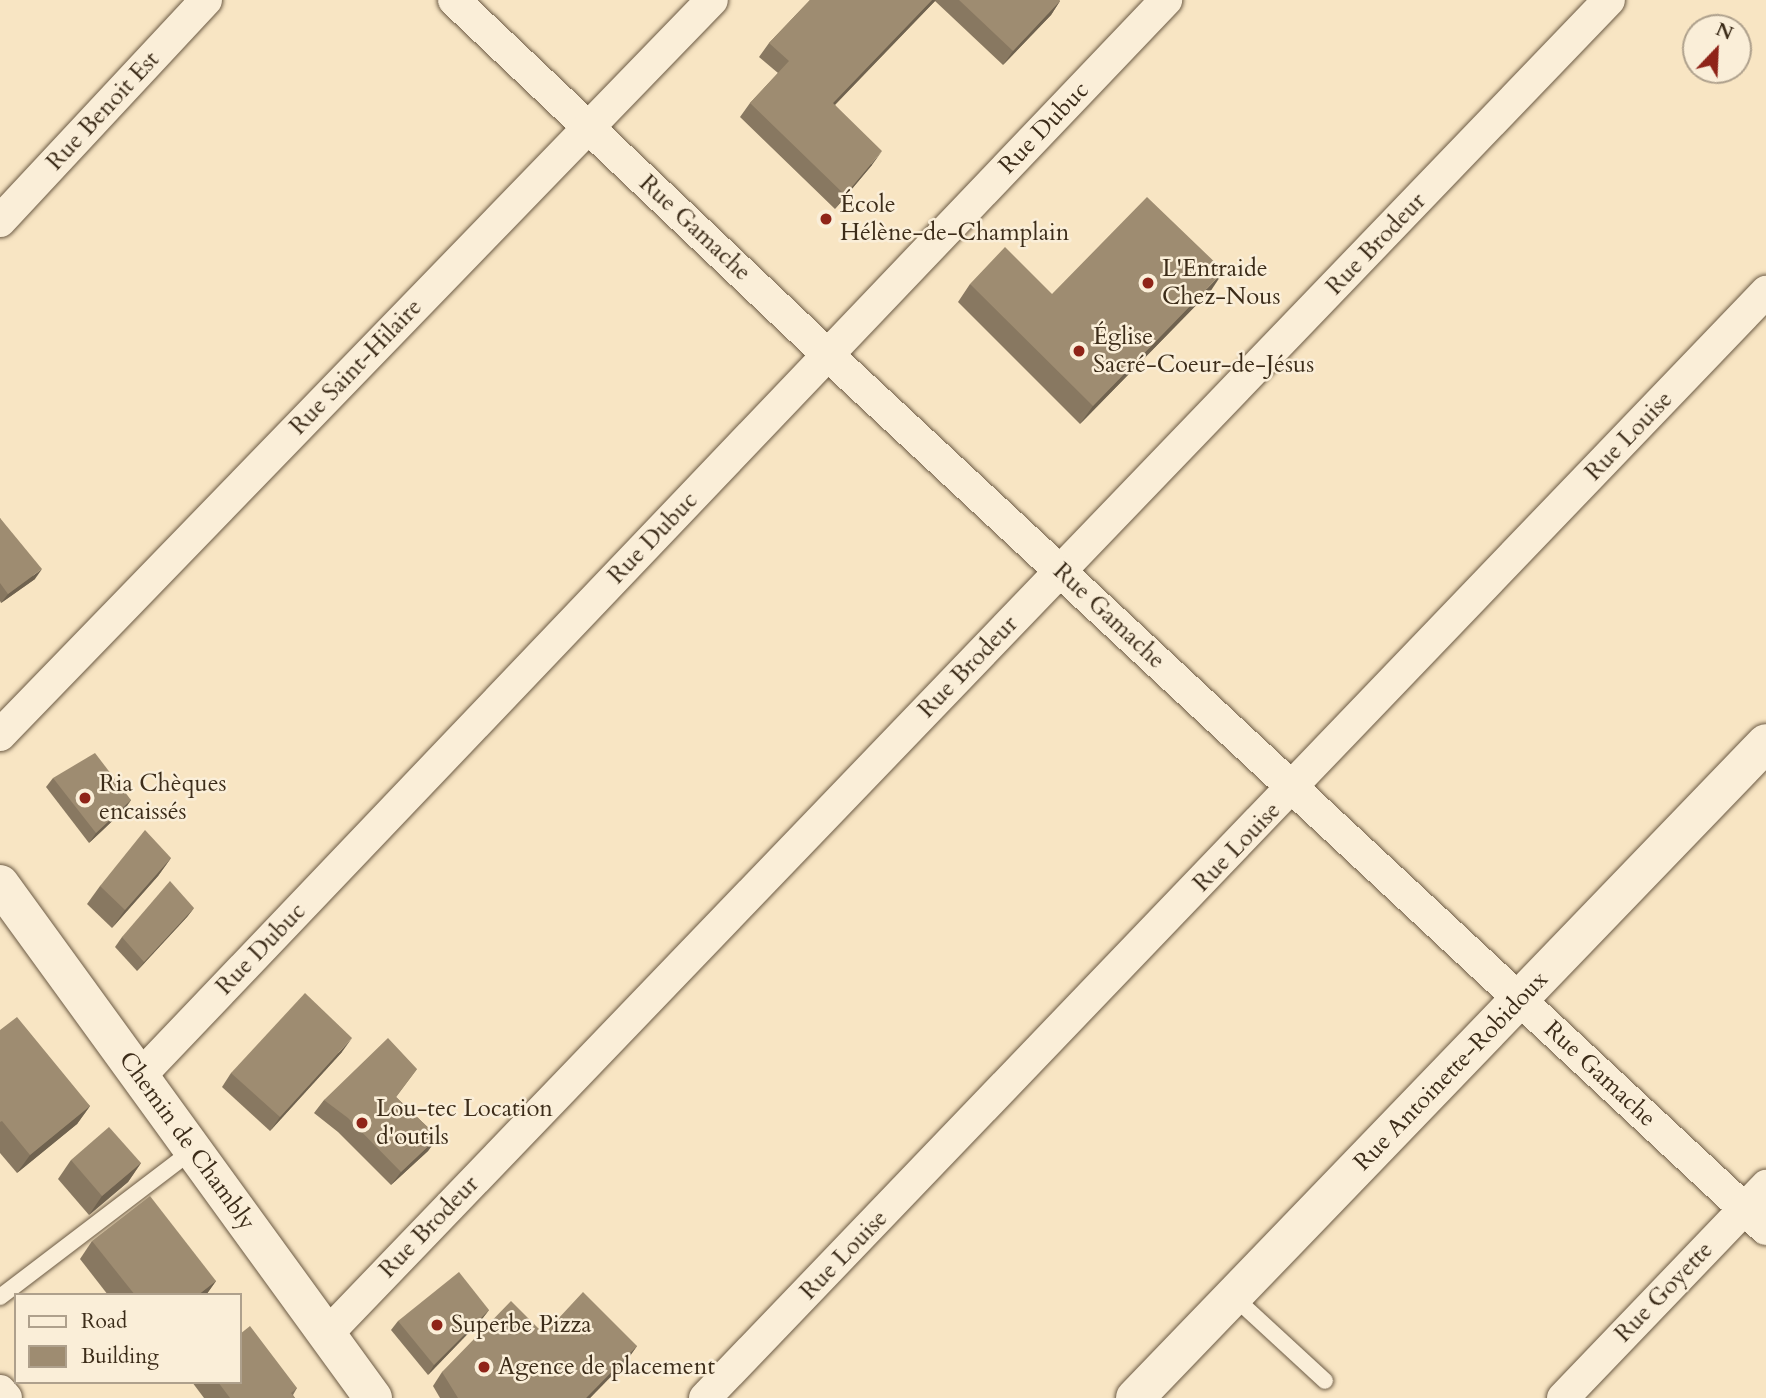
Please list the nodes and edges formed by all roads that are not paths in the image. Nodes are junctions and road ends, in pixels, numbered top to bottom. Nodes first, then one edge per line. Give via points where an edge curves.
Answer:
1 (206, 0) edge
2 (454, 0) edge
3 (712, 0) edge
4 (1166, 0) edge
5 (1609, 0) edge
6 (589, 128) junction
7 (0, 221) edge
8 (1766, 292) edge
9 (828, 355) junction
10 (1060, 571) junction
11 (0, 735) edge
12 (1766, 743) edge
13 (1293, 788) junction
14 (0, 884) edge
15 (1520, 1000) junction
16 (140, 1076) junction
17 (193, 1150) junction
18 (1766, 1186) edge
19 (1755, 1219) edge
20 (1233, 1296) junction
21 (0, 1297) edge
22 (327, 1334) junction
23 (1325, 1381) dead end
24 (0, 1391) edge
25 (6, 1398) edge
26 (373, 1398) edge
27 (705, 1398) edge
28 (1135, 1398) edge
29 (1563, 1398) edge

1 - 7 street, Rue Benoit Est
2 - 6 street, Rue Gamache
3 - 6 street, Rue Saint-Hilaire
4 - 9 street, Rue Dubuc
5 - 10 street, Rue Brodeur
6 - 9 street, Rue Gamache
6 - 11 street, Rue Saint-Hilaire
8 - 13 street, Rue Louise
9 - 10 street, Rue Gamache
9 - 16 street, Rue Dubuc
10 - 13 street, Rue Gamache
10 - 22 street, Rue Brodeur
12 - 15 street, Rue Antoinette-Robidoux
13 - 15 street, Rue Gamache
13 - 27 street, Rue Louise
14 - 16 street, Chemin de Chambly
15 - 19 street, Rue Gamache
15 - 20 street, Rue Antoinette-Robidoux
16 - 17 street, Chemin de Chambly
17 - 21 lane
17 - 22 street, Chemin de Chambly
18 - 19 street, Rue Goyette
19 - 29 street, Rue Goyette
20 - 23 lane
20 - 28 street, Rue Antoinette-Robidoux
22 - 26 street, Chemin de Chambly
24 - 25 street

